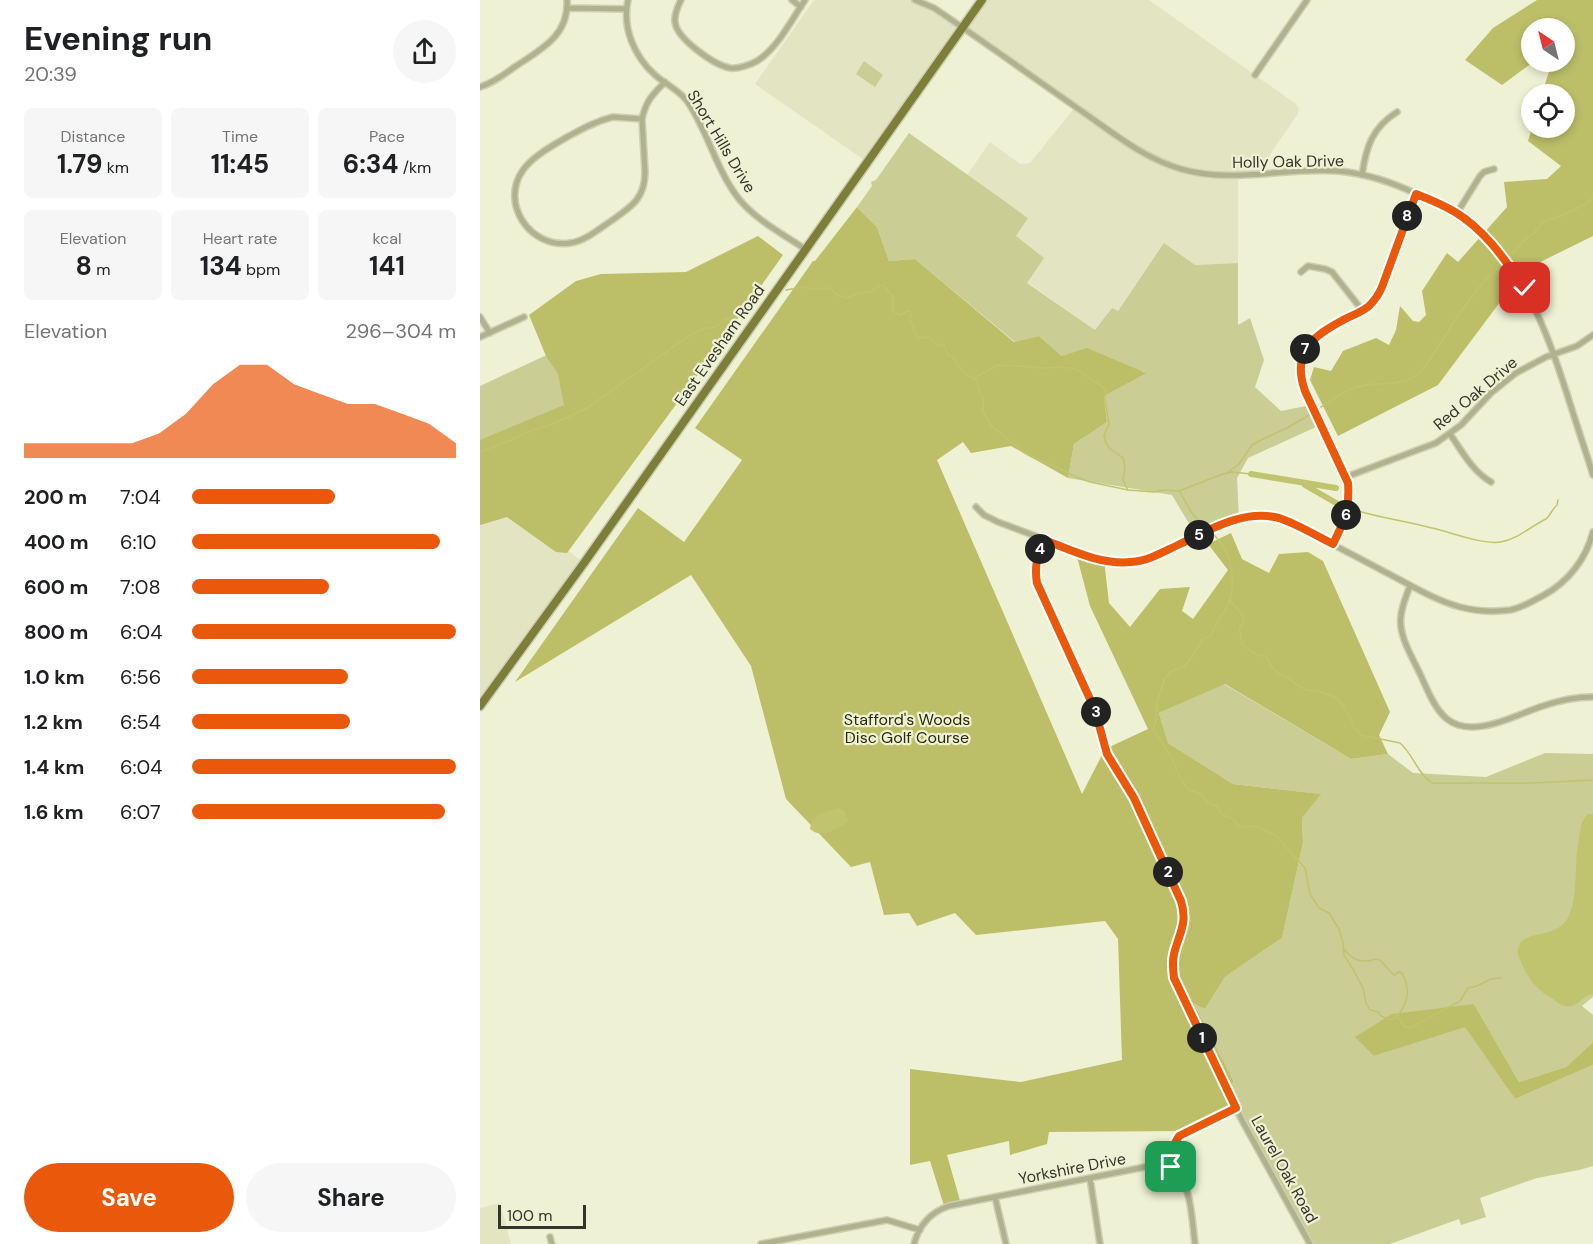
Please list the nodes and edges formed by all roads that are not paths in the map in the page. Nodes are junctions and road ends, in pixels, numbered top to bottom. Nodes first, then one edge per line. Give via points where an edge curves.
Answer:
1 (567, 0) edge
2 (628, 0) edge
3 (681, 0) edge
4 (792, 0) edge
5 (805, 0) edge
6 (915, 0) edge
7 (982, 0) edge
8 (1307, 0) edge
9 (801, 7) junction
10 (567, 8) junction
11 (626, 9) junction
12 (963, 27) junction
13 (1255, 75) dead end
14 (665, 82) junction
15 (480, 87) edge
16 (1397, 112) dead end
17 (642, 119) junction
18 (1494, 170) dead end
19 (1362, 175) junction
20 (1416, 194) junction
21 (1456, 213) junction
22 (805, 249) junction
23 (1301, 272) dead end
24 (1362, 310) junction
25 (480, 317) edge
26 (524, 317) dead end
27 (490, 333) junction
28 (1593, 335) edge
29 (480, 337) edge
30 (1554, 354) junction
31 (1450, 434) junction
32 (1590, 458) edge
33 (1593, 475) edge
34 (1346, 477) junction
35 (1491, 482) dead end
36 (976, 507) dead end
37 (1593, 532) edge
38 (1042, 539) junction
39 (1333, 544) junction
40 (1410, 585) junction
41 (1593, 697) edge
42 (480, 706) edge
43 (1236, 1108) junction
44 (1168, 1166) junction
45 (1090, 1178) junction
46 (995, 1197) junction
47 (920, 1230) junction
48 (761, 1244) edge
49 (914, 1244) edge
50 (1006, 1244) edge
51 (1100, 1244) edge
52 (1195, 1244) edge
53 (1310, 1244) edge

1 - 10 street
2 - 11 street, Short Hills Drive
3 - 9 street via 675,23 683,36 705,56 732,68 750,64 771,49
4 - 9 street
5 - 9 street
6 - 12 street
7 - 12 main road, East Evesham Road
8 - 13 street
10 - 11 street
10 - 15 street via 553,41
11 - 14 street, Short Hills Drive via 636,52
12 - 19 street, Holly Oak Drive via 1129,145 1169,165 1208,175 1322,171
12 - 22 main road, East Evesham Road
14 - 17 street via 645,106
14 - 22 street, Short Hills Drive via 686,99 725,177 749,210
16 - 19 street via 1380,124 1373,135
17 - 17 street via 645,180 642,193 630,207 571,243 542,240 531,231 517,211 515,199 519,176 531,160 594,122 613,117
18 - 21 street via 1480,176
19 - 20 street, Holly Oak Drive
20 - 21 street, Holly Oak Drive
20 - 24 street via 1382,287
21 - 30 street, Holly Oak Drive via 1489,240 1525,288
22 - 42 main road, East Evesham Road
23 - 24 street via 1308,266 1332,272
24 - 34 street via 1321,333 1306,346 1302,360 1305,391
25 - 27 street
26 - 27 street
27 - 29 street
28 - 30 street, Red Oak Drive
30 - 31 street, Red Oak Drive via 1510,378
30 - 32 street, Holly Oak Drive
31 - 34 street, Red Oak Drive via 1423,449
31 - 35 street via 1474,468
32 - 33 street, Holly Oak Drive
34 - 39 street via 1348,510
36 - 38 street via 998,522
37 - 40 street via 1576,569 1560,585 1512,610 1463,608
38 - 39 street via 1102,561 1129,563 1149,558 1222,524 1260,515 1287,521
38 - 43 street, Laurel Oak Road via 1035,572 1037,583 1095,710 1107,754 1134,798 1181,901 1183,925 1173,960 1174,978
39 - 40 street
40 - 41 street via 1401,615 1404,639 1437,708 1448,719 1480,727 1566,699
43 - 44 street via 1179,1136
43 - 53 street, Laurel Oak Road
44 - 45 street, Yorkshire Drive
44 - 52 street via 1184,1180
45 - 46 street, Yorkshire Drive
45 - 51 street
46 - 47 street, Yorkshire Drive via 939,1210
46 - 50 street
47 - 48 street via 887,1220
47 - 49 street, Yorkshire Drive

